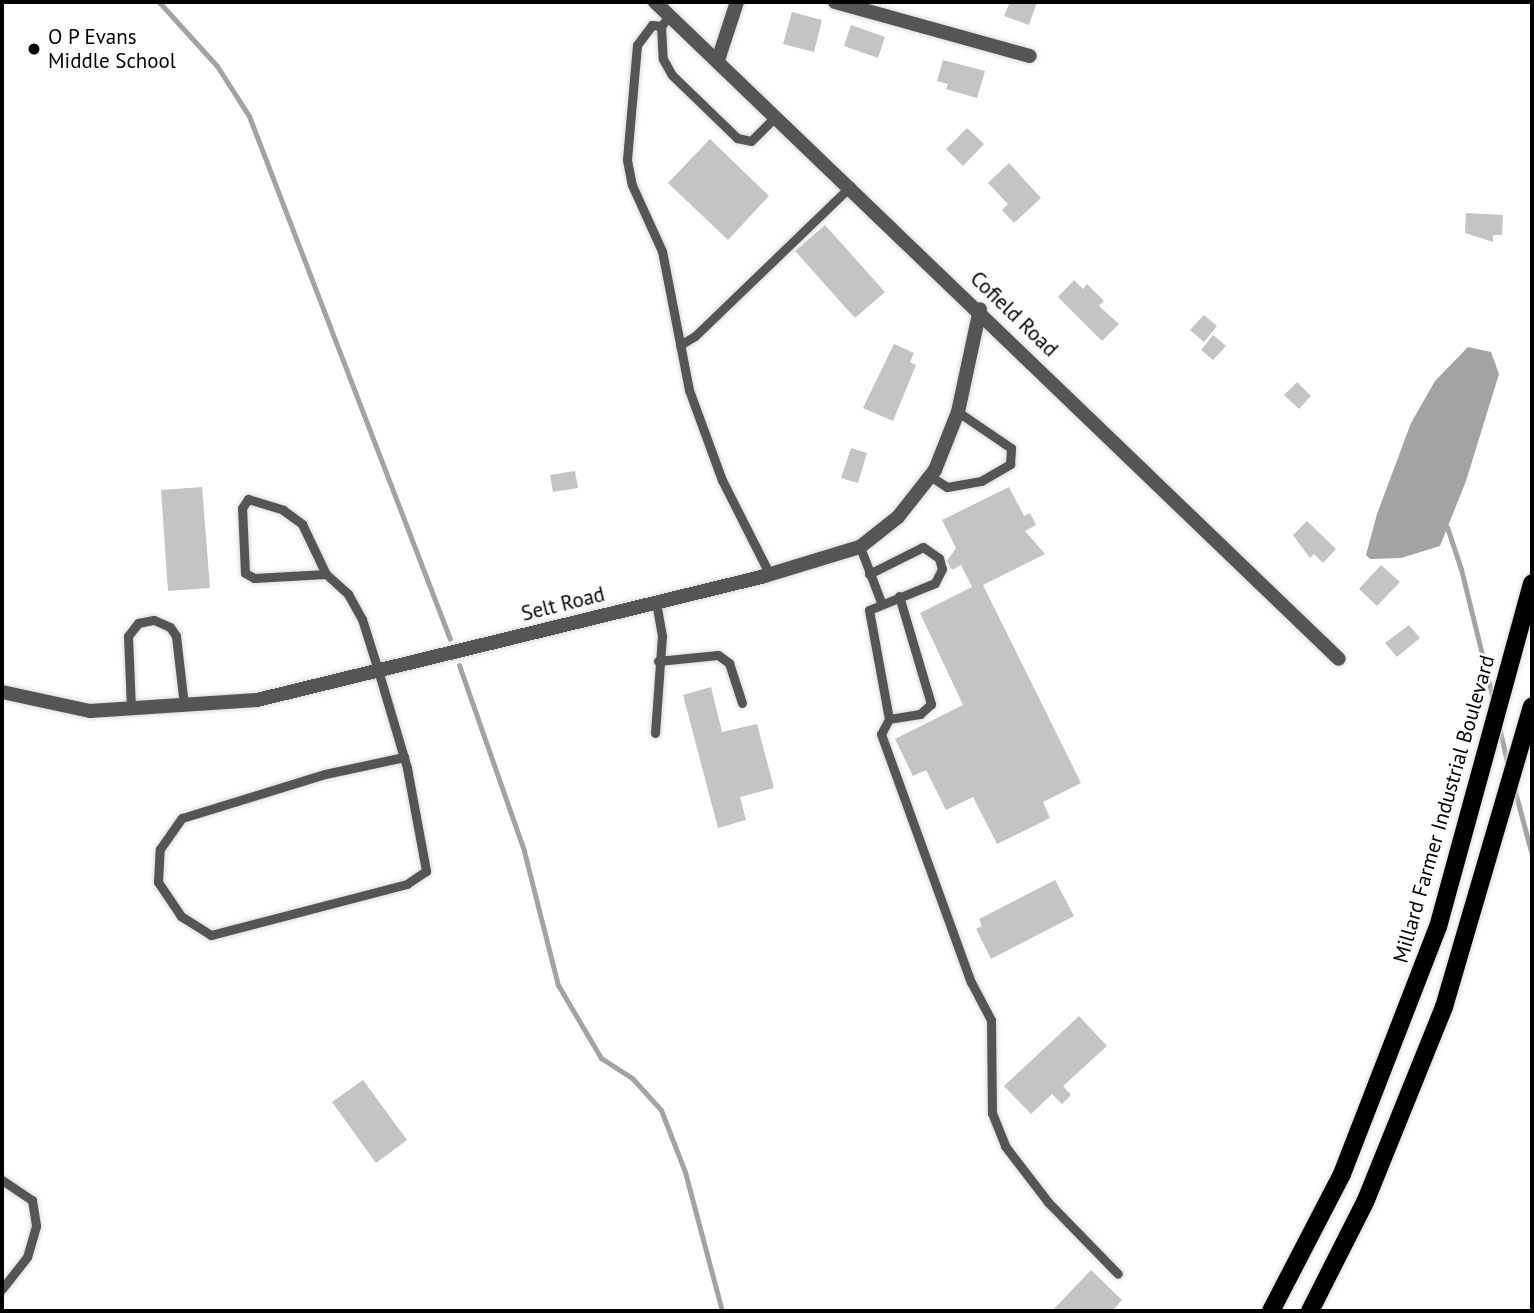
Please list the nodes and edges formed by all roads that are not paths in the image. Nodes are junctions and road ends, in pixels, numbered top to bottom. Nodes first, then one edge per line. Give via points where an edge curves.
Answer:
1 (655, 2) edge
2 (737, 2) edge
3 (835, 2) edge
4 (666, 21) junction
5 (1030, 56) dead end
6 (718, 60) junction
7 (776, 116) junction
8 (851, 186) junction
9 (980, 309) junction
10 (680, 345) junction
11 (958, 412) junction
12 (930, 476) junction
13 (860, 547) junction
14 (326, 574) junction
15 (869, 574) junction
16 (770, 575) junction
17 (1532, 584) edge
18 (899, 596) junction
19 (881, 602) junction
20 (656, 603) junction
21 (1339, 659) dead end
22 (658, 662) junction
23 (378, 670) junction
24 (2, 692) edge
25 (742, 703) dead end
26 (184, 705) junction
27 (1532, 707) edge
28 (131, 708) junction
29 (889, 719) junction
30 (655, 733) dead end
31 (404, 757) junction
32 (2, 1181) edge
33 (1118, 1274) dead end
34 (2, 1289) edge
35 (1270, 1311) edge
36 (1310, 1311) edge

1 - 4 street, Cofield Road
2 - 6 street
3 - 5 street
4 - 6 street, Cofield Road
4 - 7 lane via 663,59 672,75 737,138 751,141
4 - 10 lane via 652,25 637,45 627,160 632,185 662,251
6 - 7 street, Cofield Road
7 - 8 street, Cofield Road
8 - 9 street, Cofield Road
8 - 10 lane via 695,336
9 - 11 street, Selt Road
9 - 21 street, Cofield Road
10 - 16 lane via 689,390 722,480
11 - 12 street, Selt Road
11 - 12 lane via 1011,448 1010,464 981,481 947,487
12 - 13 street, Selt Road via 898,517
13 - 15 lane
13 - 16 street, Selt Road
14 - 14 lane via 302,524 273,505 248,499 242,508 245,573 254,578
14 - 23 lane via 348,594 362,619
15 - 18 lane via 923,547 934,552 942,569 939,579
15 - 19 lane
16 - 20 street, Selt Road
17 - 35 main road, Millard Farmer Industrial Boulevard via 1438,927 1342,1174
18 - 19 lane
18 - 29 lane via 931,704 920,714
19 - 29 lane via 869,610 869,617
20 - 22 lane via 662,636
20 - 23 street, Selt Road
22 - 25 lane via 718,655 729,663
22 - 30 lane
23 - 26 street, Selt Road via 257,700
23 - 31 lane
24 - 28 street, Selt Road via 90,711
26 - 28 street, Selt Road
26 - 28 lane via 176,636 170,626 154,621 138,623 128,636
27 - 36 main road via 1444,1007 1371,1187
29 - 33 lane via 881,734 887,755 971,982 991,1020 992,1113 1005,1146 1048,1202
31 - 31 lane via 426,871 407,884 211,935 181,916 158,882 160,849 182,818 325,774
32 - 34 lane via 32,1200 36,1226 27,1257

